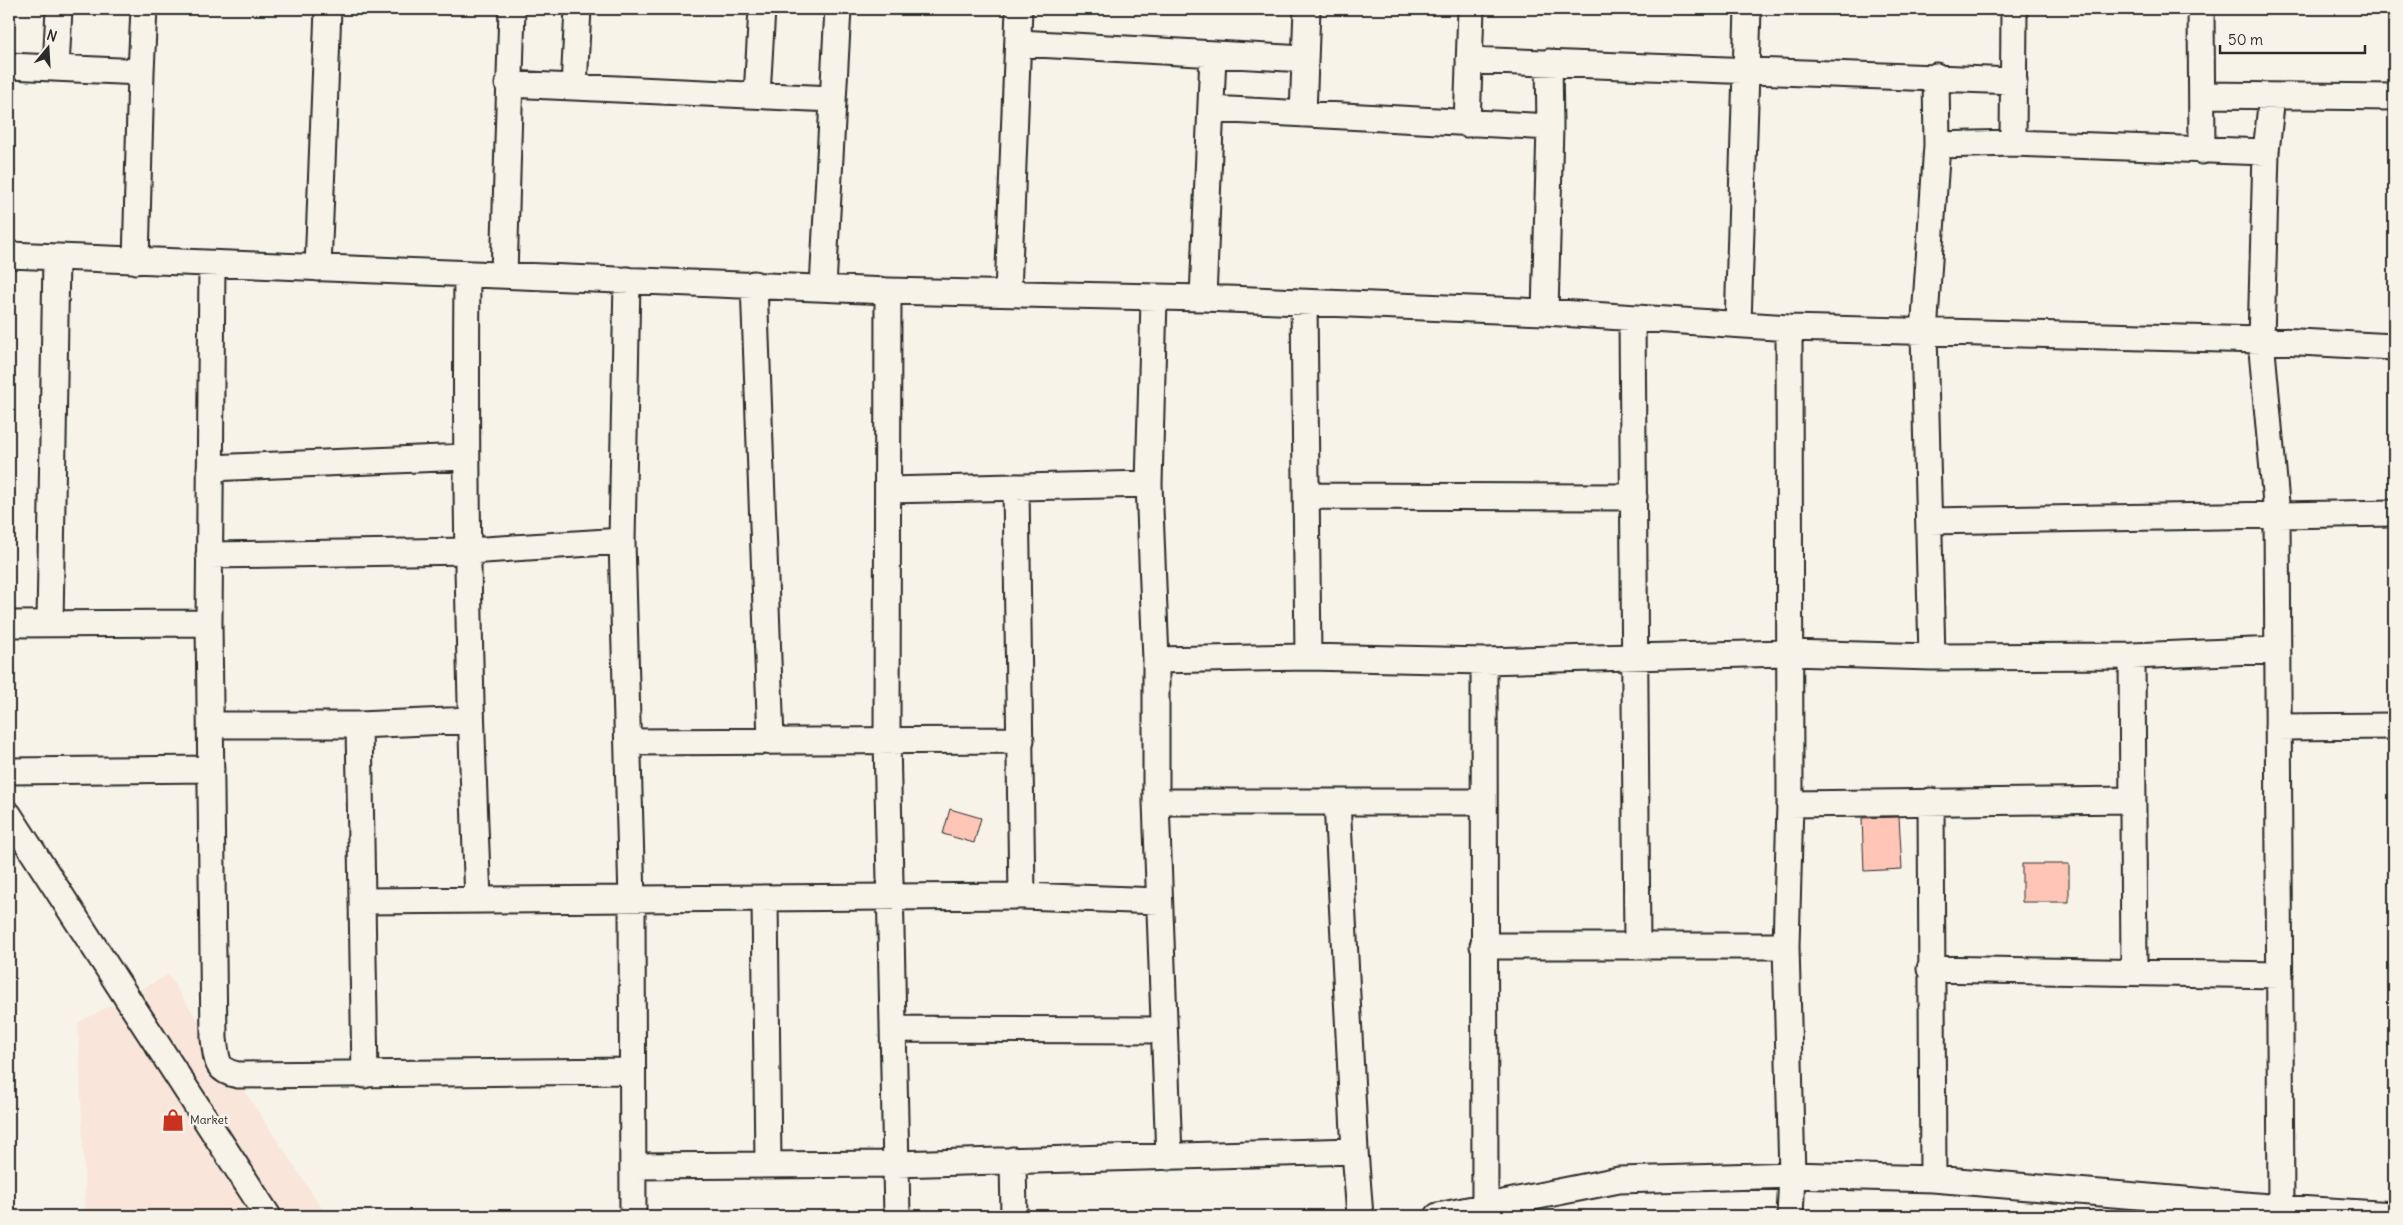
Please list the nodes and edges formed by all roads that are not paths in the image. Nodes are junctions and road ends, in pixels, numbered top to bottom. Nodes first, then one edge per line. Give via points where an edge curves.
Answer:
1 (60, 9) edge
2 (144, 9) edge
3 (328, 9) edge
4 (512, 9) edge
5 (578, 9) edge
6 (762, 9) edge
7 (838, 9) edge
8 (1019, 9) edge
9 (1307, 9) edge
10 (1471, 9) edge
11 (1748, 9) edge
12 (2014, 9) edge
13 (2201, 9) edge
14 (1019, 43) junction
15 (1213, 55) junction
16 (1305, 59) junction
17 (1469, 60) junction
18 (1549, 62) junction
19 (9, 66) edge
20 (56, 68) junction
21 (1745, 71) junction
22 (141, 72) junction
23 (1936, 76) junction
24 (2014, 80) junction
25 (508, 84) junction
26 (574, 87) junction
27 (757, 95) junction
28 (2202, 95) junction
29 (2272, 96) junction
30 (2394, 97) edge
31 (833, 99) junction
32 (1211, 109) junction
33 (1303, 114) junction
34 (1466, 124) junction
35 (1550, 128) junction
36 (2013, 143) junction
37 (1938, 145) junction
38 (2202, 150) junction
39 (2266, 152) junction
40 (9, 255) edge
41 (56, 257) junction
42 (136, 261) junction
43 (212, 264) junction
44 (318, 268) junction
45 (467, 275) junction
46 (504, 275) junction
47 (627, 280) junction
48 (754, 284) junction
49 (824, 286) junction
50 (888, 291) junction
51 (1008, 293) junction
52 (1203, 298) junction
53 (1154, 299) junction
54 (1304, 303) junction
55 (1545, 312) junction
56 (1632, 318) junction
57 (1738, 324) junction
58 (1788, 328) junction
59 (1924, 333) junction
60 (2261, 340) junction
61 (2394, 347) edge
62 (465, 457) junction
63 (210, 468) junction
64 (1149, 484) junction
65 (1016, 488) junction
66 (888, 490) junction
67 (1307, 496) junction
68 (1634, 497) junction
69 (2394, 512) edge
70 (2277, 514) junction
71 (1930, 521) junction
72 (622, 541) junction
73 (469, 551) junction
74 (209, 555) junction
75 (209, 623) junction
76 (9, 624) edge
77 (50, 624) junction
78 (2277, 650) junction
79 (1790, 653) junction
80 (2132, 656) junction
81 (1308, 657) junction
82 (1633, 657) junction
83 (1932, 657) junction
84 (1156, 660) junction
85 (1484, 661) junction
86 (470, 720) junction
87 (211, 724) junction
88 (358, 724) junction
89 (2394, 726) edge
90 (2278, 727) junction
91 (887, 739) junction
92 (771, 740) junction
93 (1020, 740) junction
94 (628, 742) junction
95 (211, 769) junction
96 (9, 771) edge
97 (2132, 800) junction
98 (1931, 801) junction
99 (1156, 802) junction
100 (1337, 802) junction
101 (1482, 802) junction
102 (1790, 804) junction
103 (9, 815) edge
104 (1022, 896) junction
105 (892, 897) junction
106 (478, 899) junction
107 (766, 899) junction
108 (632, 900) junction
109 (362, 901) junction
110 (1159, 901) junction
111 (1483, 946) junction
112 (1637, 946) junction
113 (1786, 946) junction
114 (1930, 969) junction
115 (2134, 972) junction
116 (2280, 975) junction
117 (893, 1029) junction
118 (1164, 1030) junction
119 (632, 1071) junction
120 (364, 1075) junction
121 (1355, 1151) junction
122 (1169, 1157) junction
123 (1013, 1160) junction
124 (768, 1164) junction
125 (895, 1164) junction
126 (633, 1166) junction
127 (1792, 1175) junction
128 (1933, 1179) junction
129 (1485, 1208) junction
130 (2281, 1208) junction
131 (2394, 1215) edge
132 (268, 1216) edge
133 (633, 1216) edge
134 (897, 1216) edge
135 (1014, 1216) edge
136 (1360, 1216) edge
137 (1438, 1216) edge
138 (1790, 1216) edge

1 - 20 street
2 - 22 street
3 - 44 street
4 - 25 street
5 - 26 street
6 - 27 street
7 - 31 street
8 - 14 street
9 - 16 street
10 - 17 street
11 - 21 street
12 - 24 street
13 - 28 street
14 - 15 street
14 - 51 street
15 - 16 street
15 - 32 street
16 - 33 street
17 - 18 street
17 - 34 street
18 - 21 street
18 - 35 street
19 - 20 street
20 - 22 street
21 - 23 street
21 - 57 street
22 - 42 street
23 - 24 street
23 - 37 street
24 - 36 street
25 - 26 street
25 - 46 street
26 - 27 street
27 - 31 street
28 - 29 street
28 - 38 street
29 - 30 street
29 - 39 street
31 - 49 street
32 - 33 street
32 - 52 street
33 - 34 street
34 - 35 street
35 - 55 street
36 - 37 street
36 - 38 street
37 - 59 street
38 - 39 street
39 - 60 street
40 - 41 street
41 - 42 street
41 - 77 street
42 - 43 street
43 - 44 street
43 - 63 street
44 - 45 street
45 - 46 street
45 - 62 street
46 - 47 street
47 - 48 street
47 - 72 street
48 - 49 street
48 - 92 street
49 - 50 street
50 - 51 street
50 - 66 street
51 - 53 street
52 - 53 street
52 - 54 street
53 - 64 street
54 - 55 street
54 - 67 street
55 - 56 street
56 - 57 street
56 - 68 street
57 - 58 street
58 - 59 street
58 - 79 street
59 - 60 street
59 - 71 street
60 - 61 street
60 - 70 street
62 - 63 street
62 - 73 street
63 - 74 street
64 - 65 street
64 - 84 street
65 - 66 street
65 - 93 street
66 - 91 street
67 - 68 street
67 - 81 street
68 - 82 street
69 - 70 street
70 - 71 street
70 - 78 street
71 - 83 street
72 - 73 street
72 - 94 street
73 - 74 street
73 - 86 street
74 - 75 street
75 - 77 street
75 - 87 street
76 - 77 street
78 - 80 street
78 - 90 street
79 - 82 street
79 - 83 street
79 - 102 street
80 - 83 street
80 - 97 street
81 - 84 street
81 - 85 street
82 - 85 street
82 - 112 street
84 - 99 street
85 - 101 street
86 - 88 street
86 - 106 street
87 - 88 street
87 - 95 street
88 - 109 street
89 - 90 street
90 - 116 street
91 - 92 street
91 - 93 street
91 - 105 street
92 - 94 street
93 - 104 street
94 - 108 street
95 - 96 street
95 - 120 street via 214,1038 221,1068 226,1073 238,1075
97 - 98 street
97 - 115 street
98 - 102 street
98 - 114 street
99 - 100 street
99 - 110 street
100 - 101 street
100 - 121 street
101 - 111 street
102 - 113 street
103 - 132 street
104 - 105 street
104 - 110 street
105 - 107 street
105 - 117 street
106 - 108 street
106 - 109 street
107 - 108 street
107 - 124 street
108 - 119 street
109 - 120 street
110 - 118 street
111 - 112 street
111 - 129 street
112 - 113 street
113 - 127 street
114 - 115 street
114 - 128 street
115 - 116 street
116 - 130 street
117 - 118 street
117 - 125 street
118 - 122 street
119 - 120 street
119 - 126 street
121 - 122 street
121 - 136 street
122 - 123 street
123 - 125 street
123 - 135 street
124 - 125 street
124 - 126 street
125 - 134 street
126 - 133 street
127 - 128 street
127 - 129 street via 1618,1180
127 - 138 street
128 - 130 street
129 - 137 street
130 - 131 street

